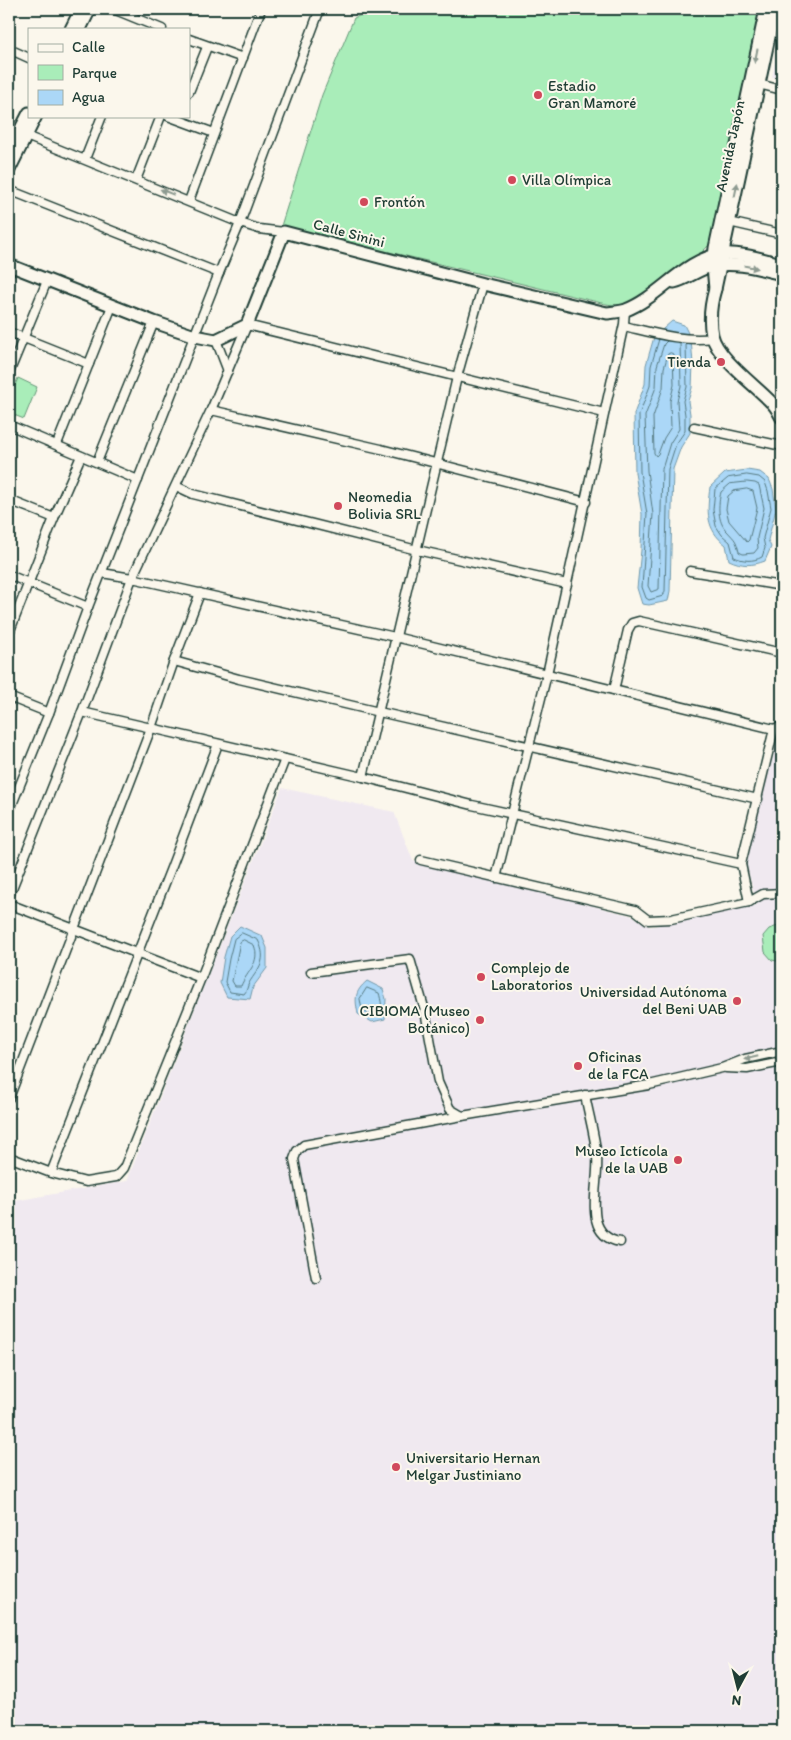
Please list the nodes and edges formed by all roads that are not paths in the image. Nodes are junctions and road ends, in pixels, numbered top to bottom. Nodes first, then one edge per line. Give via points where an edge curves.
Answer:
1 (81, 9) edge
2 (90, 9) edge
3 (113, 9) edge
4 (261, 9) edge
5 (318, 9) edge
6 (766, 9) edge
7 (775, 9) edge
8 (72, 28) edge
9 (80, 28) edge
10 (158, 28) edge
11 (190, 39) edge
12 (206, 46) junction
13 (9, 49) edge
14 (28, 58) edge
15 (243, 58) junction
16 (754, 83) junction
17 (190, 89) edge
18 (782, 90) edge
19 (28, 115) edge
20 (35, 118) edge
21 (101, 118) edge
22 (160, 118) edge
23 (178, 118) edge
24 (214, 133) junction
25 (26, 136) junction
26 (9, 152) edge
27 (84, 159) junction
28 (9, 170) edge
29 (136, 180) junction
30 (9, 190) edge
31 (189, 201) junction
32 (729, 222) junction
33 (242, 223) junction
34 (284, 232) junction
35 (782, 234) edge
36 (717, 260) junction
37 (782, 264) edge
38 (9, 265) edge
39 (219, 273) junction
40 (782, 274) edge
41 (47, 281) junction
42 (483, 284) junction
43 (112, 306) junction
44 (626, 310) junction
45 (154, 322) junction
46 (247, 324) junction
47 (624, 326) junction
48 (9, 332) edge
49 (195, 336) junction
50 (23, 338) junction
51 (713, 338) junction
52 (216, 340) junction
53 (89, 364) junction
54 (228, 371) junction
55 (9, 373) edge
56 (457, 377) junction
57 (211, 410) junction
58 (604, 413) junction
59 (782, 418) edge
60 (9, 425) edge
61 (694, 427) dead end
62 (57, 444) junction
63 (782, 446) edge
64 (81, 456) junction
65 (98, 462) junction
66 (437, 464) junction
67 (138, 480) junction
68 (176, 486) junction
69 (9, 500) edge
70 (586, 502) junction
71 (54, 518) junction
72 (417, 550) junction
73 (690, 571) dead end
74 (102, 573) junction
75 (9, 575) edge
76 (132, 578) junction
77 (28, 583) junction
78 (567, 584) junction
79 (782, 586) edge
80 (200, 593) junction
81 (88, 608) junction
82 (9, 633) edge
83 (395, 638) junction
84 (782, 653) edge
85 (174, 661) junction
86 (547, 674) junction
87 (614, 690) junction
88 (9, 697) edge
89 (82, 712) junction
90 (379, 712) junction
91 (49, 713) junction
92 (782, 726) edge
93 (151, 728) junction
94 (774, 729) junction
95 (218, 744) junction
96 (530, 747) junction
97 (285, 759) junction
98 (363, 777) junction
99 (758, 799) junction
100 (9, 812) edge
101 (512, 814) junction
102 (421, 860) dead end
103 (741, 864) junction
104 (496, 878) junction
105 (782, 893) edge
106 (9, 896) edge
107 (749, 902) junction
108 (9, 904) edge
109 (74, 929) junction
110 (138, 954) junction
111 (311, 972) dead end
112 (201, 978) junction
113 (782, 1051) edge
114 (782, 1062) edge
115 (722, 1068) junction
116 (585, 1096) junction
117 (9, 1098) edge
118 (462, 1116) junction
119 (9, 1157) edge
120 (51, 1174) junction
121 (620, 1242) dead end
122 (316, 1278) dead end

1 - 8 street
2 - 9 street
3 - 10 street
4 - 15 street
5 - 33 street
6 -> 16 street, Avenida Japón
7 - 16 street, Avenida Japón
11 - 12 street
12 - 15 street
12 - 17 street
13 - 14 street
15 - 24 street
16 - 18 street
32 -> 16 street, Avenida Japón
16 - 36 street, Avenida Japón
19 - 26 street
20 - 25 street
21 - 27 street
22 - 29 street
23 - 24 street
24 - 31 street
25 - 27 street, Calle Sinini
25 - 28 street
27 - 29 street, Calle Sinini
31 -> 29 street, Calle Sinini
30 - 39 street
31 - 33 street, Calle Sinini
32 - 35 street
32 - 36 street, Avenida Japón
33 - 34 street, Calle Sinini
33 - 39 street
34 - 42 street, Calle Sinini
34 - 46 street
36 - 37 street via 738,255
36 -> 40 street
36 - 44 street, Calle Sinini via 682,281 667,283
36 - 51 street, Avenida Japón via 711,317
38 - 41 street
39 - 49 street
41 - 43 street
41 - 50 street
42 - 44 street, Calle Sinini via 598,312
42 - 56 street
43 - 45 street
43 - 53 street
44 - 47 street
45 - 49 street
45 - 65 street
46 - 52 street
46 - 54 street
46 - 56 street
47 - 51 street via 685,339
47 - 58 street
48 - 50 street
49 - 52 street
49 - 67 street
50 - 53 street
50 - 55 street
51 - 59 street via 724,355 773,404
52 - 54 street
53 - 62 street
54 - 57 street
56 - 58 street
56 - 66 street
57 - 66 street
57 - 68 street
58 - 70 street
60 - 62 street
61 - 63 street
62 - 64 street
64 - 65 street
64 - 71 street
65 - 67 street
66 - 70 street
66 - 72 street
67 - 74 street
68 - 72 street via 193,494
68 - 76 street
69 - 71 street
70 - 78 street
71 - 77 street
72 - 78 street
72 - 83 street
73 - 79 street
74 - 76 street
74 - 81 street
75 - 77 street
76 - 80 street
76 - 89 street
77 - 81 street
77 - 82 street
78 - 86 street
80 - 83 street
80 - 85 street
81 - 91 street
83 - 86 street
83 - 90 street
84 - 87 street via 639,621 632,623 628,630
85 - 90 street
85 - 93 street
86 - 87 street
86 - 96 street
87 - 94 street
88 - 91 street
89 - 93 street
89 - 106 street
90 - 96 street
90 - 98 street
91 - 100 street
92 - 94 street
93 - 95 street
93 - 109 street
94 - 99 street
95 - 97 street
95 - 110 street
96 - 99 street
96 - 101 street
97 - 98 street
97 - 112 street
98 - 101 street
99 - 103 street
101 - 103 street
101 - 104 street
102 - 104 street
103 - 107 street
104 - 107 street via 635,910 648,920
105 - 107 street via 763,894
108 - 109 street
109 - 110 street
109 - 117 street
110 - 112 street
110 - 120 street
111 - 118 street via 410,959 425,1010 438,1082 450,1109
112 - 120 street via 124,1168 116,1177 86,1182
113 -> 115 street
114 - 115 street
115 - 116 street
116 - 118 street
116 - 121 street via 597,1155 595,1214 602,1233
118 - 122 street via 304,1145 297,1151 294,1159
119 - 120 street

